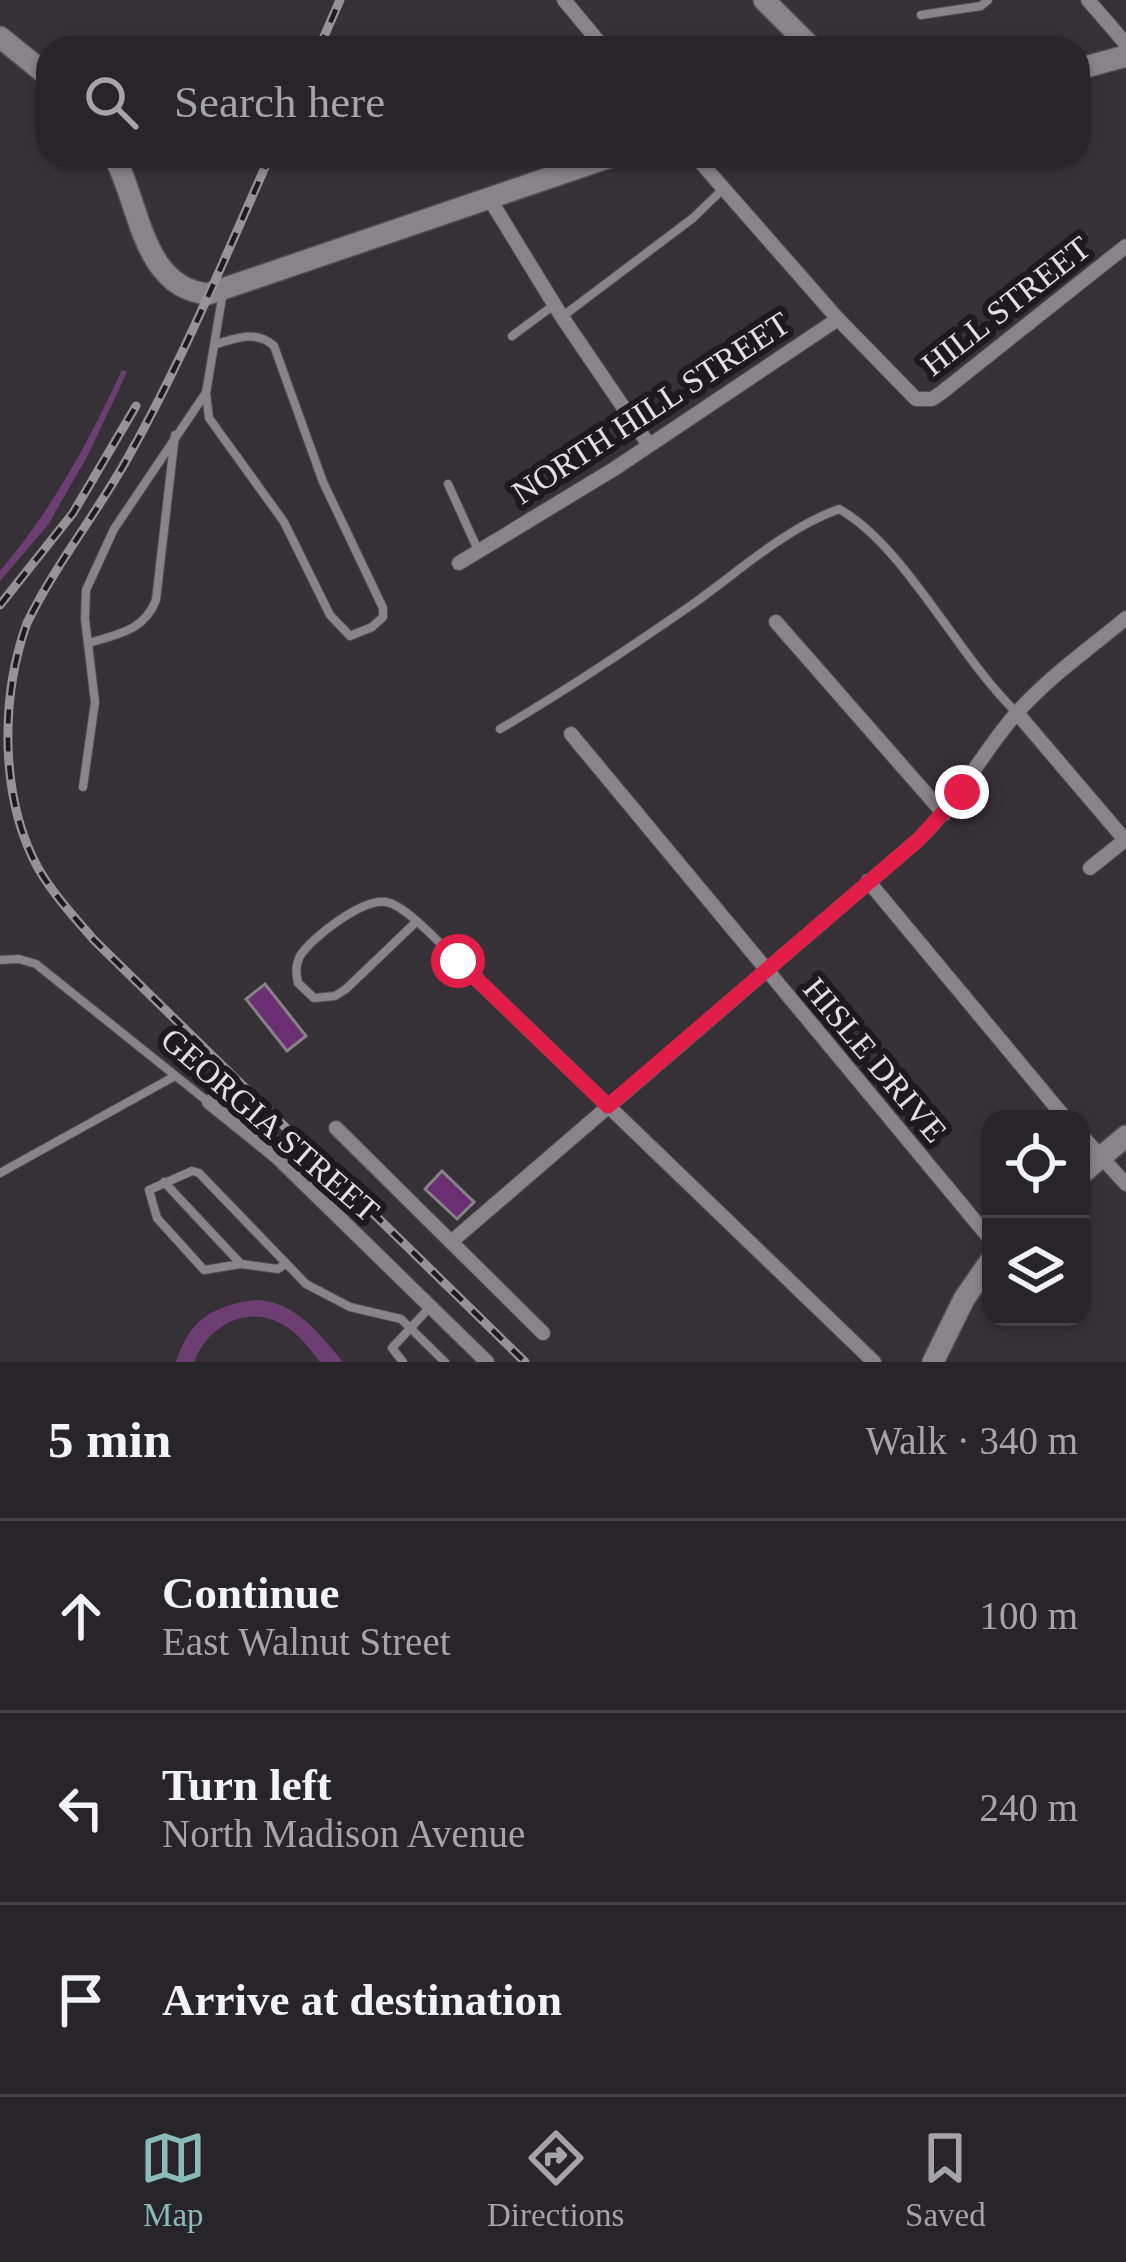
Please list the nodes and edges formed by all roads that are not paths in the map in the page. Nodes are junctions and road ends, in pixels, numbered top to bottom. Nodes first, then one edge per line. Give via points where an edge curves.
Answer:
1 (564, 0) edge
2 (764, 0) edge
3 (988, 0) edge
4 (1088, 0) edge
5 (921, 15) dead end
6 (594, 36) edge
7 (800, 36) edge
8 (0, 37) edge
9 (1126, 44) edge
10 (1126, 56) edge
11 (36, 66) edge
12 (1090, 66) edge
13 (119, 168) edge
14 (578, 168) edge
15 (705, 168) edge
16 (724, 188) junction
17 (489, 198) junction
18 (1126, 246) edge
19 (223, 290) junction
20 (559, 311) junction
21 (838, 320) junction
22 (512, 336) dead end
23 (216, 344) junction
24 (206, 393) junction
25 (916, 399) joint
26 (175, 434) junction
27 (649, 445) junction
28 (448, 484) dead end
29 (479, 551) junction
30 (459, 562) dead end
31 (1126, 618) edge
32 (776, 622) dead end
33 (89, 643) junction
34 (1017, 713) junction
35 (500, 729) dead end
36 (571, 734) dead end
37 (82, 788) dead end
38 (944, 814) junction
39 (1126, 841) edge
40 (1090, 868) dead end
41 (868, 880) junction
42 (416, 922) junction
43 (0, 960) edge
44 (465, 968) joint
45 (765, 970) junction
46 (175, 1076) junction
47 (209, 1102) joint
48 (608, 1106) junction
49 (1059, 1110) edge
50 (336, 1128) dead end
51 (1126, 1136) edge
52 (1090, 1145) edge
53 (1101, 1157) junction
54 (1090, 1166) edge
55 (0, 1174) edge
56 (164, 1182) junction
57 (1126, 1184) edge
58 (982, 1229) edge
59 (451, 1242) junction
60 (286, 1263) junction
61 (241, 1264) junction
62 (982, 1273) edge
63 (430, 1307) junction
64 (411, 1328) junction
65 (543, 1334) dead end
66 (403, 1362) edge
67 (445, 1362) edge
68 (487, 1362) edge
69 (874, 1362) edge
70 (933, 1362) edge

1 - 6 street
2 - 7 street
3 - 5 lane
4 - 9 street
8 - 11 street
10 - 12 street
13 - 19 street via 162,272 193,292
14 - 17 street
15 - 16 street
16 - 20 lane
16 - 21 street
17 - 19 street
17 - 20 street
18 - 25 street, HILL STREET via 941,393
19 - 23 lane
20 - 22 lane
20 - 27 street
21 - 25 street, NORTH HILL STREET
21 - 27 street, NORTH HILL STREET
23 - 24 lane
23 - 24 lane via 254,336 274,346 323,482 383,608 372,627 350,636 330,615 284,522 209,418
24 - 26 lane
26 - 33 lane via 86,590
26 - 33 lane via 150,615 137,628
27 - 29 street, NORTH HILL STREET
28 - 29 lane
29 - 30 street, NORTH HILL STREET
31 - 34 street
32 - 38 street
33 - 37 lane via 95,702
34 - 35 lane via 886,548 839,509 778,540
34 - 38 street
34 - 39 street
36 - 45 street, HISLE DRIVE
38 - 41 street
39 - 40 street
41 - 45 street
41 - 49 street
42 - 42 lane via 388,902 357,908 307,948 298,983 314,998 335,996
42 - 44 lane
43 - 46 lane, GEORGIA STREET via 36,964
44 - 48 street
45 - 48 street
45 - 58 street, HISLE DRIVE
46 - 47 lane, GEORGIA STREET
46 - 55 lane
47 - 63 street, GEORGIA STREET
48 - 59 street
48 - 69 street
50 - 59 street
51 - 53 street
52 - 53 street
53 - 54 street
53 - 57 street
56 - 60 lane via 199,1173
56 - 61 lane
56 - 61 lane via 149,1190 164,1227 208,1272
59 - 65 street
60 - 61 lane
60 - 64 lane via 306,1284
62 - 70 street
63 - 64 lane
63 - 68 street, GEORGIA STREET
64 - 66 lane via 392,1348
64 - 67 lane

